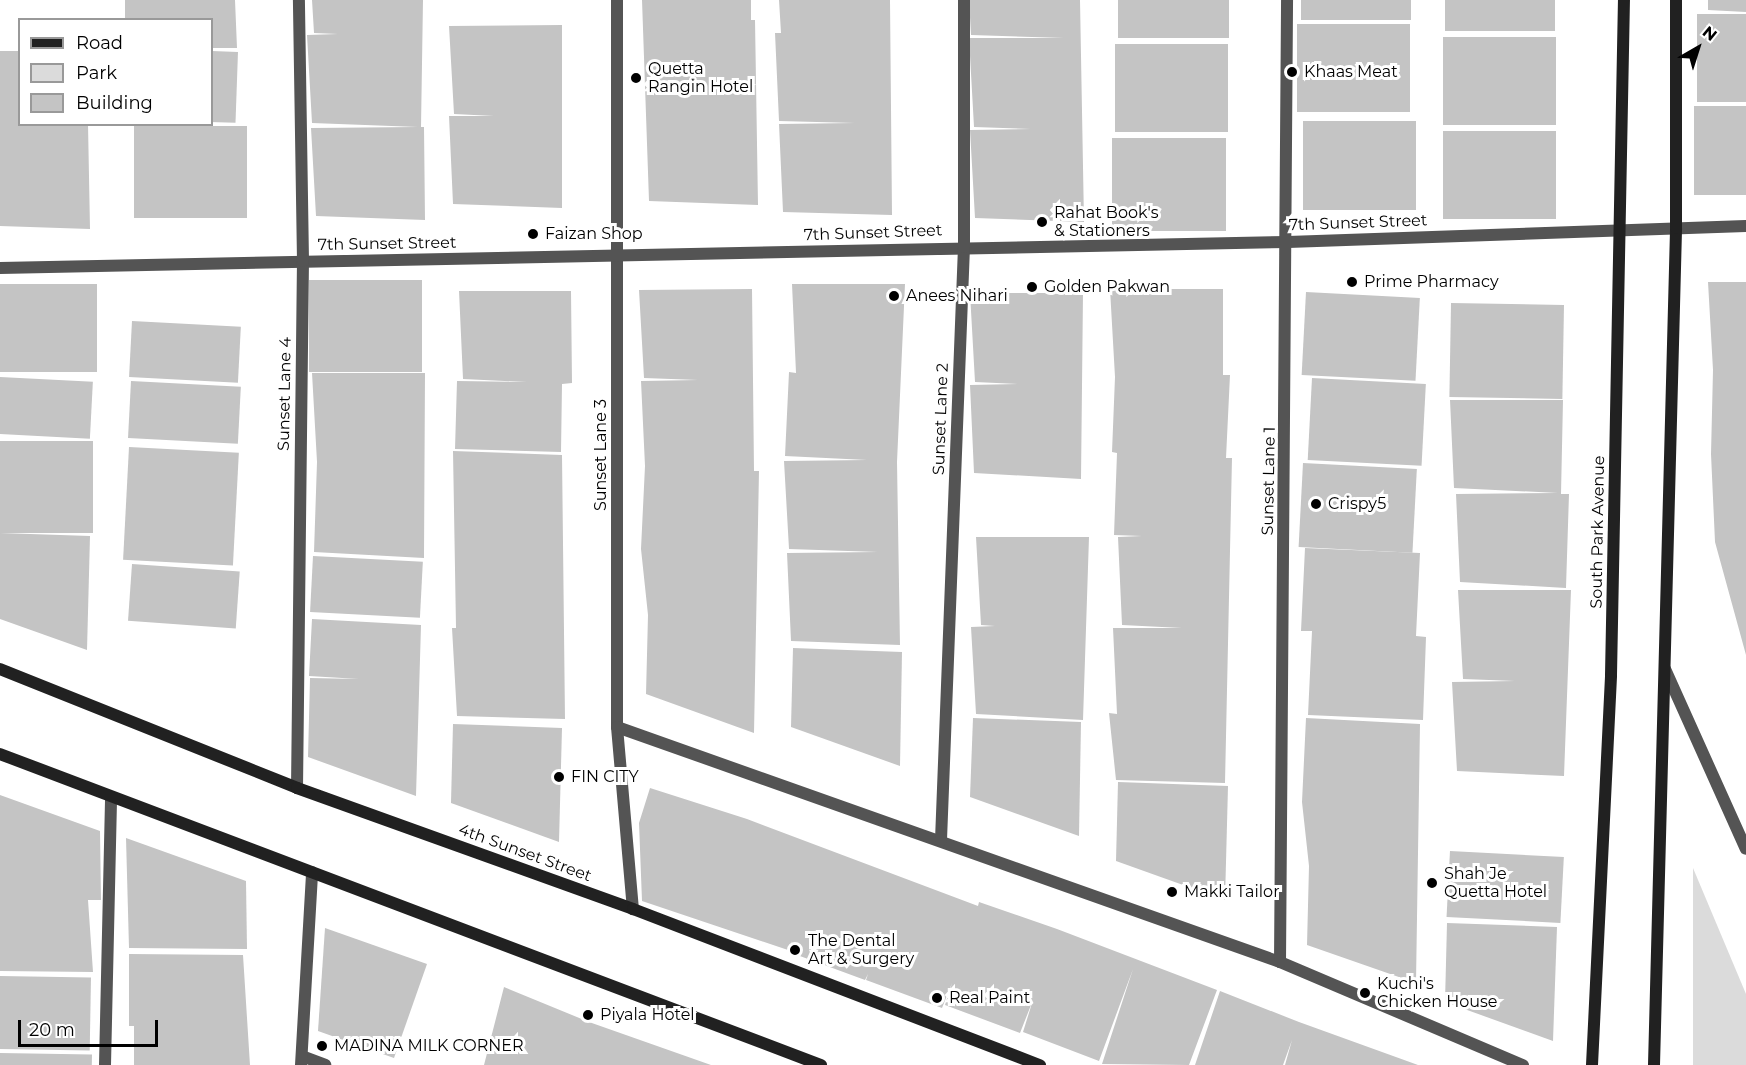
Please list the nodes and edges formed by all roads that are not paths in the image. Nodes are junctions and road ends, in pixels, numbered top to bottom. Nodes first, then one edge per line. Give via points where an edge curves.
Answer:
1 (299, 0) edge
2 (617, 0) edge
3 (964, 0) edge
4 (1287, 0) edge
5 (1624, 0) edge
6 (1677, 0) edge
7 (1746, 226) edge
8 (1676, 228) junction
9 (1620, 229) junction
10 (1288, 243) junction
11 (964, 247) junction
12 (618, 258) junction
13 (303, 261) junction
14 (0, 268) edge
15 (0, 669) edge
16 (1665, 669) junction
17 (617, 727) junction
18 (0, 754) edge
19 (297, 788) junction
20 (111, 798) junction
21 (940, 840) junction
22 (1746, 849) edge
23 (312, 872) junction
24 (633, 909) junction
25 (1280, 962) junction
26 (302, 1060) edge
27 (105, 1065) edge
28 (325, 1065) edge
29 (820, 1065) edge
30 (1040, 1065) edge
31 (1523, 1065) edge
32 (1592, 1065) edge
33 (1654, 1065) edge

1 - 13 street, Sunset Lane 4
2 - 12 street, Sunset Lane 3
3 - 11 street, Sunset Lane 2
4 - 10 street, Sunset Lane 1
5 - 9 street, South Park Avenue
6 - 8 street
7 - 8 street, 7th Sunset Street
8 - 9 street, 7th Sunset Street
8 - 16 street
9 - 10 street, 7th Sunset Street
9 - 32 street, South Park Avenue via 1611,675
10 - 11 street, 7th Sunset Street
10 - 25 street, Sunset Lane 1
11 - 12 street, 7th Sunset Street
11 - 21 street, Sunset Lane 2
12 - 13 street, 7th Sunset Street
12 - 17 street, Sunset Lane 3
13 - 14 street, 7th Sunset Street
13 - 19 street, Sunset Lane 4
15 - 19 street, 4th Sunset Street
16 - 22 street
16 - 33 street
17 - 21 street
17 - 24 street, Sunset Lane 3
18 - 20 street
19 - 24 street, 4th Sunset Street
20 - 23 street
20 - 27 street
21 - 25 street
23 - 26 street
23 - 29 street
24 - 30 street, 4th Sunset Street
25 - 31 street
26 - 28 street

